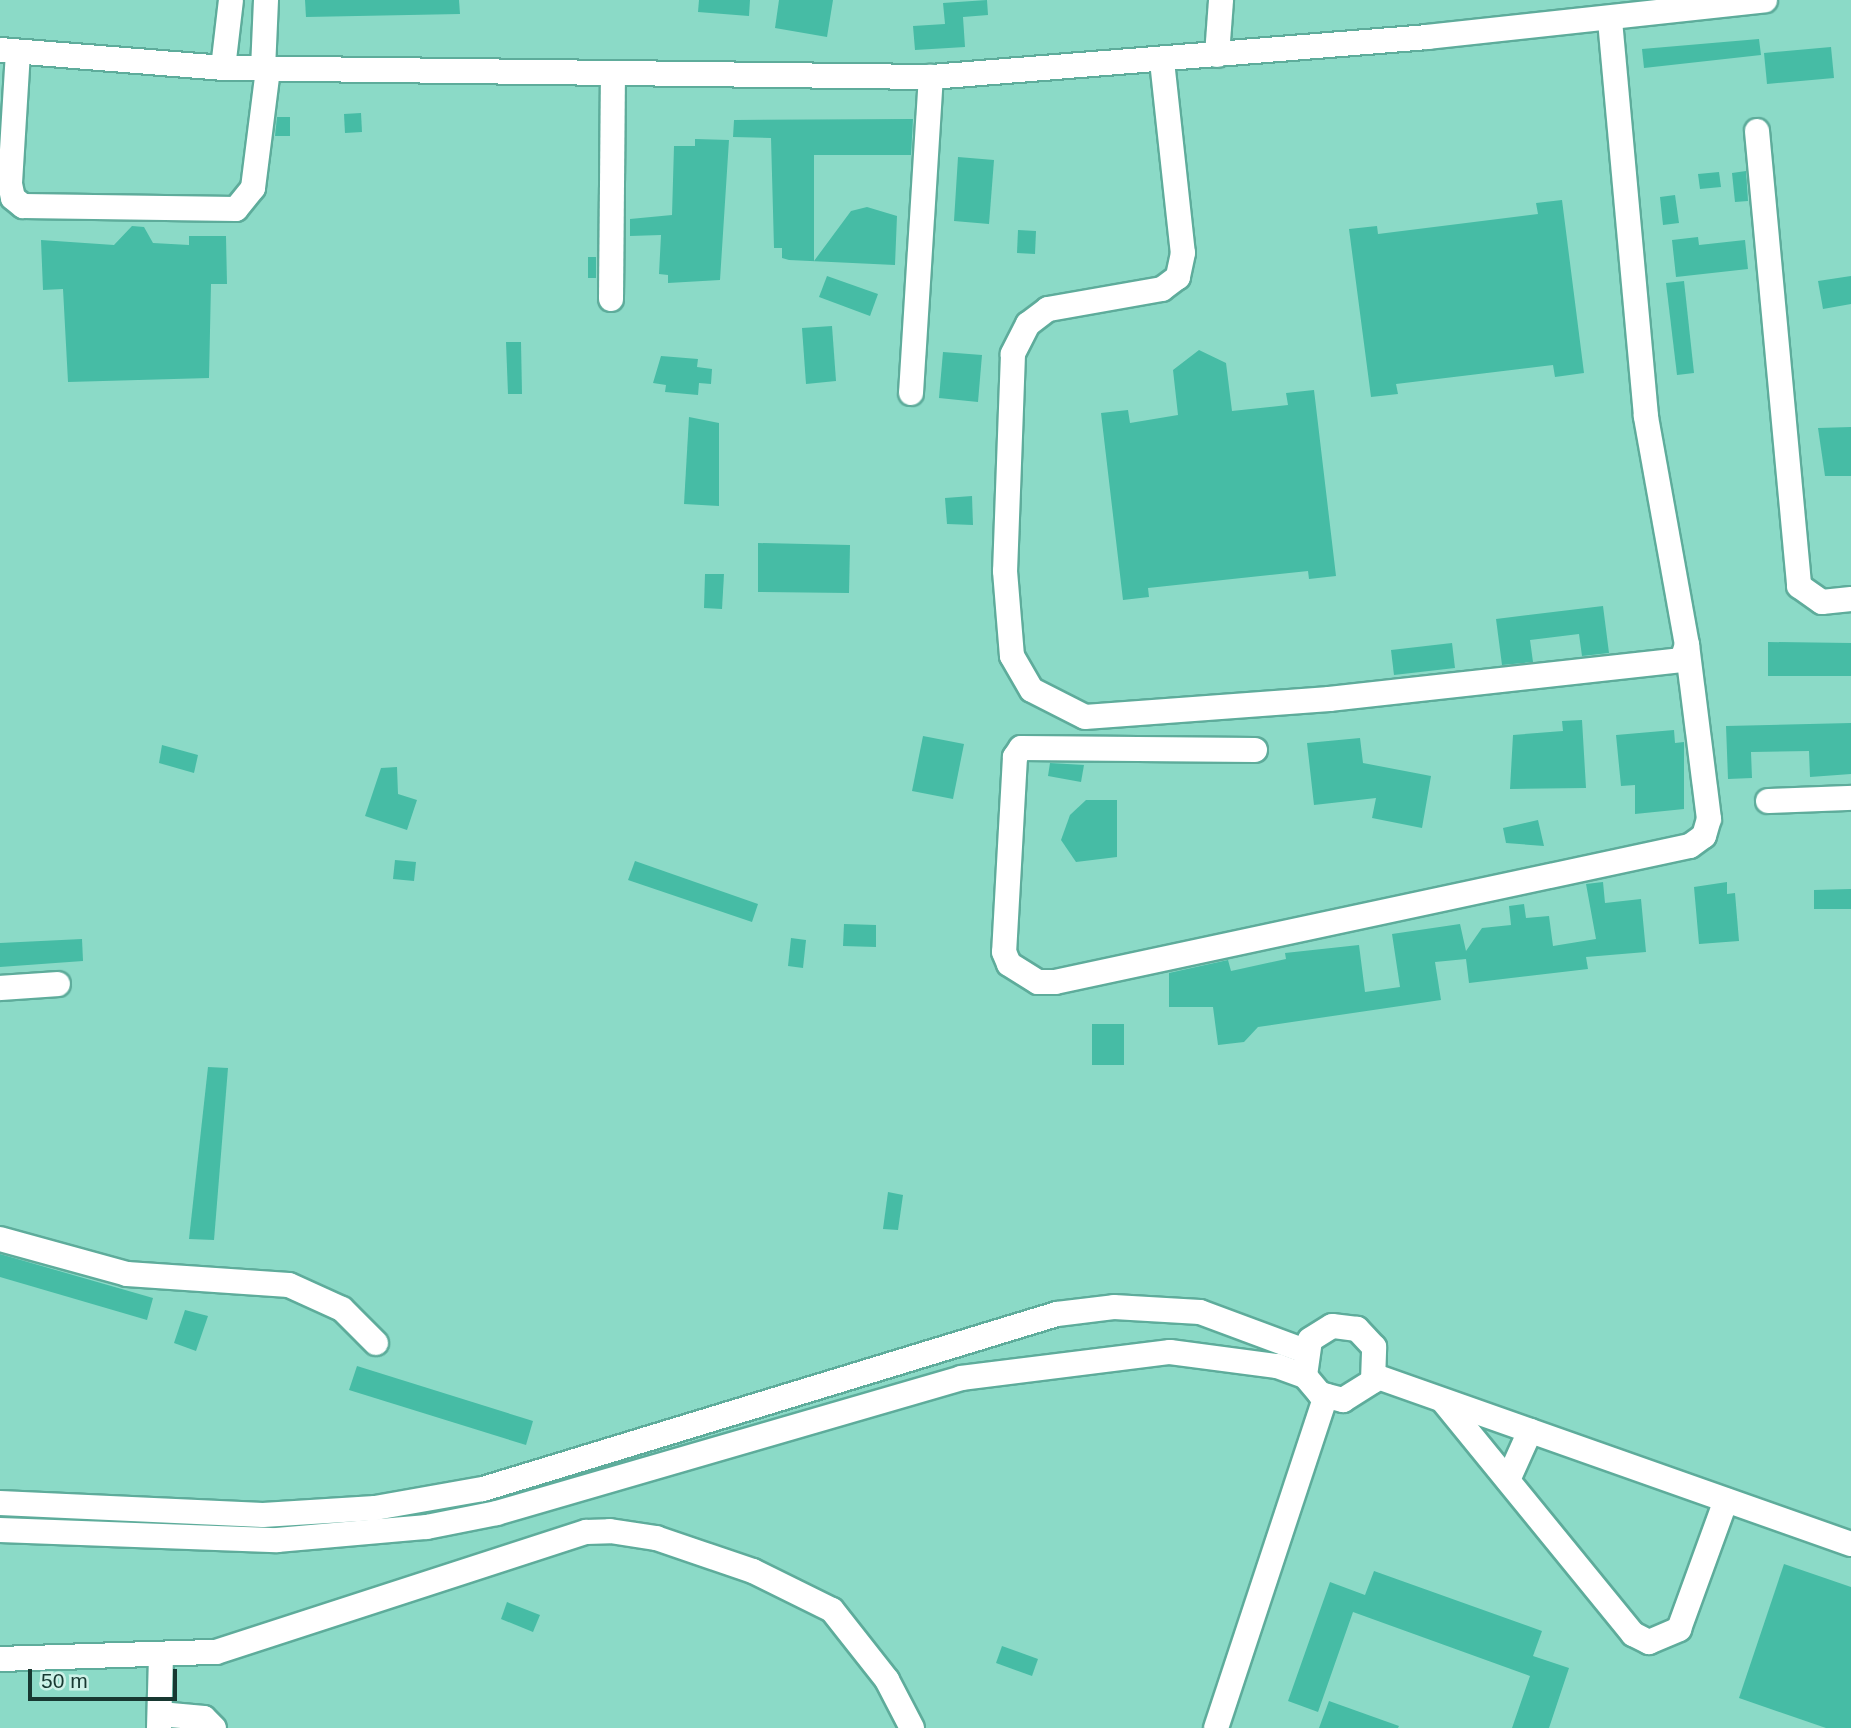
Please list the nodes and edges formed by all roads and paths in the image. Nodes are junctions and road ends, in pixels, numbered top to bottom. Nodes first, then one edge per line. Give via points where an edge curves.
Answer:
1 (231, 0) edge
2 (266, 0) edge
3 (1221, 0) edge
4 (1765, 0) edge
5 (1721, 3) edge
6 (1610, 19) junction
7 (9, 51) edge
8 (1217, 55) junction
9 (1162, 61) junction
10 (223, 68) junction
11 (265, 69) junction
12 (613, 74) junction
13 (930, 78) junction
14 (1757, 131) dead end
15 (611, 299) dead end
16 (911, 393) dead end
17 (1851, 599) edge
18 (1687, 645) junction
19 (1255, 750) dead end
20 (1851, 798) edge
21 (1768, 801) dead end
22 (58, 984) dead end
23 (0, 988) edge
24 (0, 1239) edge
25 (376, 1343) dead end
26 (1305, 1351) junction
27 (1305, 1376) junction
28 (1375, 1376) junction
29 (1326, 1396) junction
30 (1443, 1400) junction
31 (1530, 1431) junction
32 (1507, 1480) junction
33 (1726, 1500) junction
34 (0, 1503) edge
35 (0, 1530) edge
36 (1851, 1544) edge
37 (161, 1656) junction
38 (0, 1659) edge
39 (160, 1721) edge
40 (214, 1728) edge
41 (912, 1728) edge
42 (1216, 1728) edge

1 - 10 street
2 - 11 street
3 - 8 street
4 - 5 street
5 - 6 street
6 - 8 street
6 - 18 street via 1646,416
7 - 10 street
7 - 11 street via 10,184 13,198 23,206 236,209 253,188
8 - 9 street
9 - 13 street
9 - 18 street via 1182,253 1178,277 1162,289 1048,309 1028,324 1013,354 1005,571 1012,656 1032,690 1069,712 1101,719 1677,663
10 - 11 street
11 - 12 street
12 - 13 street
12 - 15 street
13 - 16 street
14 - 17 street via 1799,586 1822,602
18 - 19 street via 1709,819 1704,836 1690,846 1055,982 1038,982 1009,964 1004,952 1015,757 1021,748
20 - 21 street
22 - 23 street
24 - 25 street via 127,1274 289,1285 342,1309
26 - 27 street
26 - 28 street via 1332,1326 1357,1329 1374,1347
26 - 34 street via 1200,1312 1114,1307 1057,1314 470,1492 375,1508 262,1515
27 - 29 street
27 - 35 street via 1277,1366 1133,1352 961,1378 510,1509 428,1527 277,1540
28 - 29 street via 1355,1397
28 - 30 street
29 - 42 street
30 - 31 street
30 - 32 street
31 - 32 street
31 - 33 street
32 - 33 street via 1633,1634 1649,1642 1679,1629
33 - 36 street
37 - 38 street
37 - 39 street
37 - 41 street via 216,1652 586,1532 632,1533 776,1580 832,1610 880,1670
39 - 40 street via 204,1718

